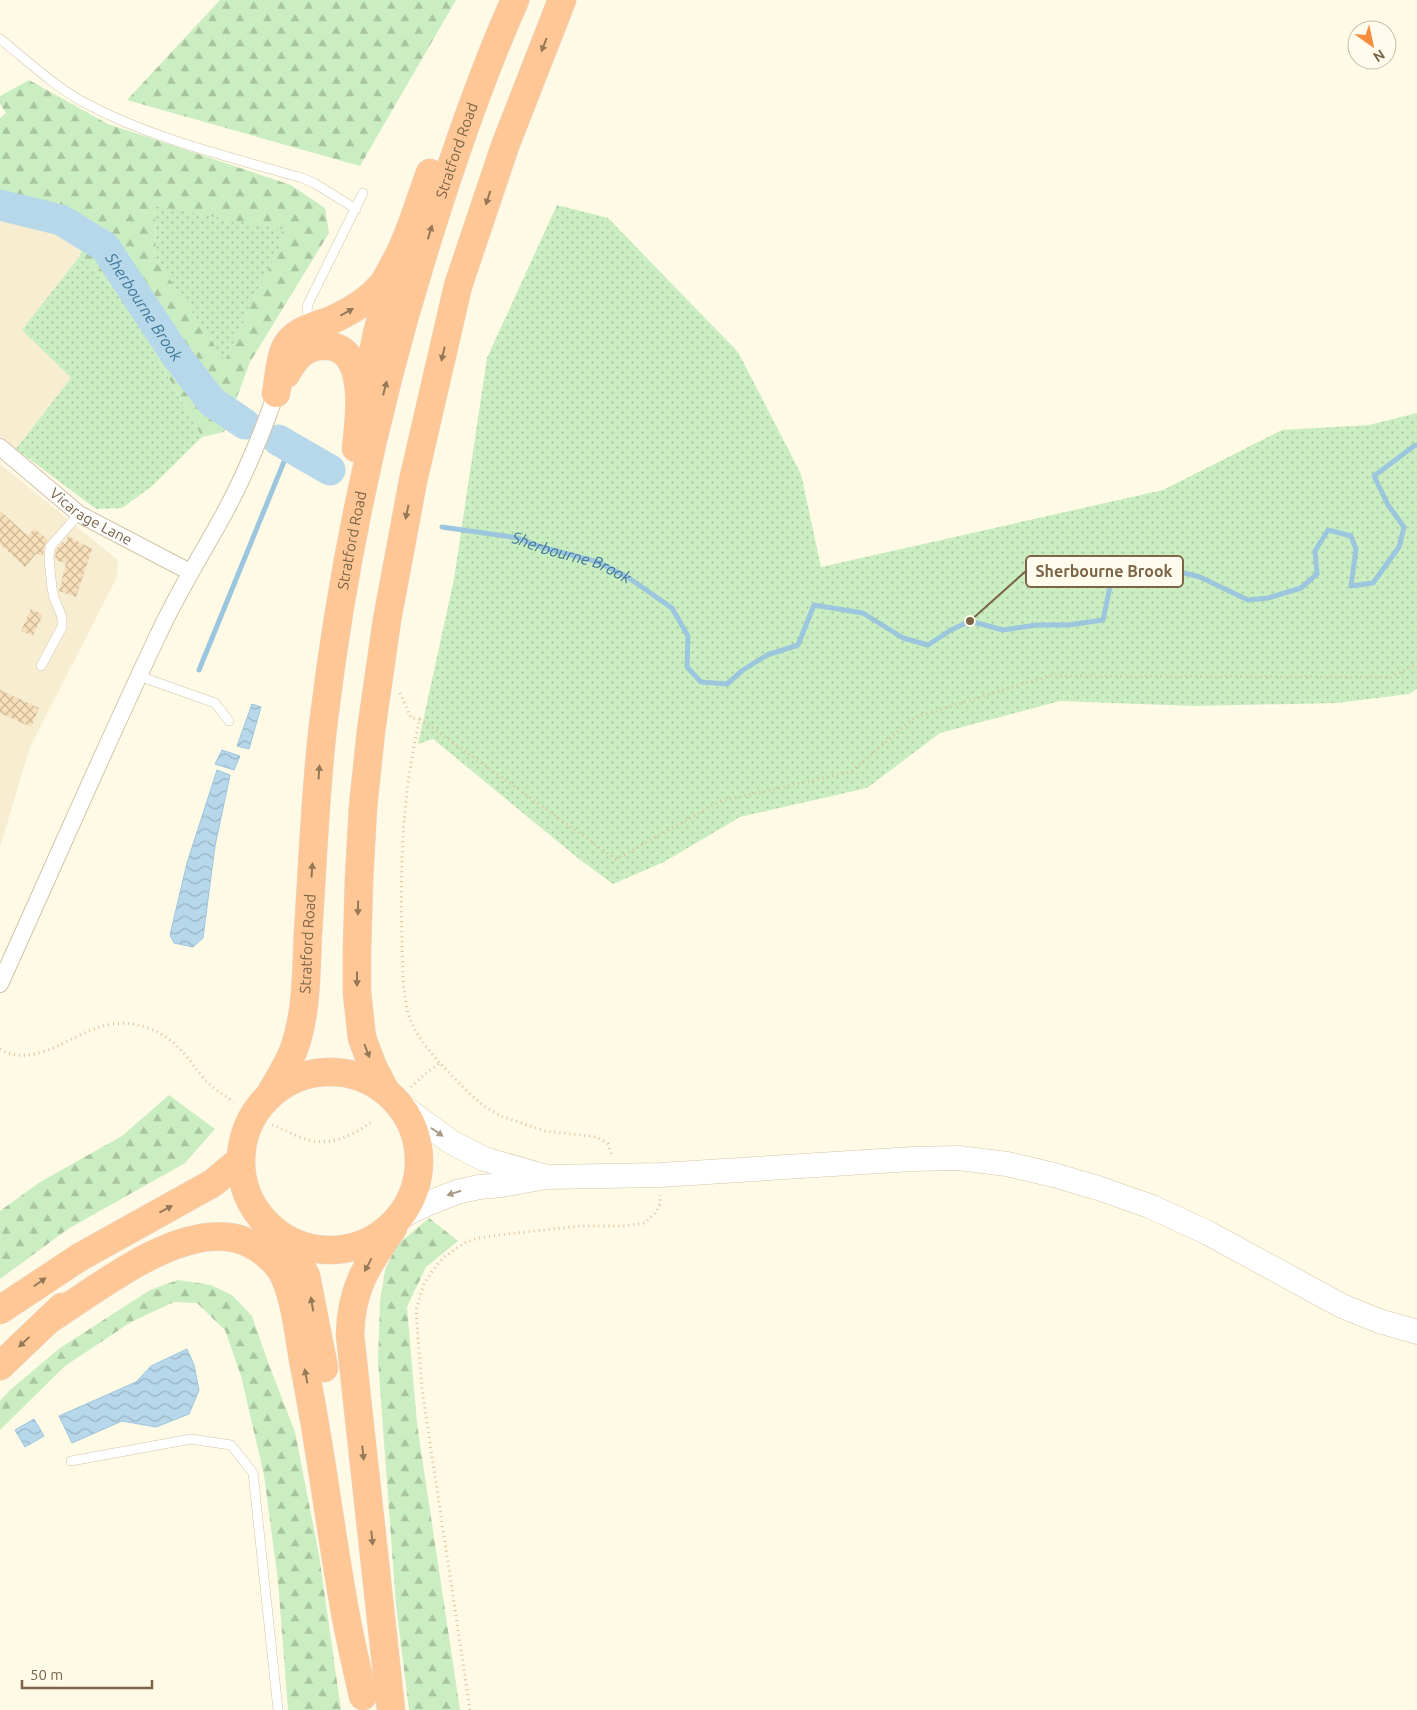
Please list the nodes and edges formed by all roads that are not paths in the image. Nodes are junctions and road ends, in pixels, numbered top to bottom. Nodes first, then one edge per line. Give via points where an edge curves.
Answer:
1 (508, 0) edge
2 (515, 0) edge
3 (562, 0) edge
4 (0, 39) edge
5 (363, 193) dead end
6 (356, 208) junction
7 (400, 254) junction
8 (311, 326) junction
9 (276, 393) junction
10 (360, 418) junction
11 (0, 447) edge
12 (79, 514) junction
13 (190, 572) junction
14 (40, 666) dead end
15 (139, 676) junction
16 (324, 717) junction
17 (229, 721) dead end
18 (0, 984) edge
19 (397, 1094) junction
20 (269, 1096) junction
21 (239, 1161) junction
22 (546, 1177) junction
23 (400, 1220) junction
24 (277, 1234) junction
25 (0, 1310) edge
26 (50, 1319) junction
27 (1417, 1332) edge
28 (0, 1366) edge
29 (71, 1461) dead end
30 (364, 1703) edge
31 (278, 1710) edge
32 (390, 1710) edge

1 - 7 highway via 460,97
16 -> 2 highway, Stratford Road via 352,538 381,404 446,180
3 -> 19 highway via 505,146 458,286 413,481 386,620 363,807 357,993 362,1038 373,1067
4 - 6 lane via 65,91 98,110 160,135 302,178
5 - 6 lane
6 - 8 lane via 308,304
8 -> 7 highway via 341,315 371,296 384,283
7 - 10 highway via 377,333
8 - 9 highway via 285,347
9 - 10 highway via 294,359 307,349 330,346 350,358 356,369
9 - 13 street via 262,433 224,514
10 - 16 highway via 330,621
11 - 12 street, Vicarage Lane
12 - 13 street, Vicarage Lane
12 - 14 lane via 50,547 52,588 62,627
13 - 15 street
15 - 17 lane via 215,703
15 - 18 street
20 -> 16 highway, Stratford Road via 292,1055 303,1012
19 - 20 highway via 354,1074 334,1071 289,1083
19 -> 22 main road via 451,1142 484,1159
19 - 23 highway via 416,1138 419,1157 419,1178
20 - 21 highway via 249,1129
21 - 24 highway via 242,1184 248,1198
25 -> 21 highway via 80,1257 213,1183
22 -> 23 main road via 457,1192
22 - 27 main road via 660,1175 913,1159 959,1158 1008,1164 1098,1188 1152,1207 1208,1233 1342,1306
23 - 24 highway via 357,1244 341,1247 312,1247
23 -> 32 highway via 372,1257 360,1282 353,1303 350,1335
24 - 26 highway via 225,1220 199,1222 176,1229 134,1250 90,1280
30 -> 24 highway via 333,1420 306,1276 294,1254
26 -> 28 highway
30 -> 26 highway via 343,1601 316,1423 292,1303 281,1271 261,1250 247,1242 229,1237 204,1237 171,1246 138,1263
29 - 31 lane via 191,1438 231,1446 253,1473

